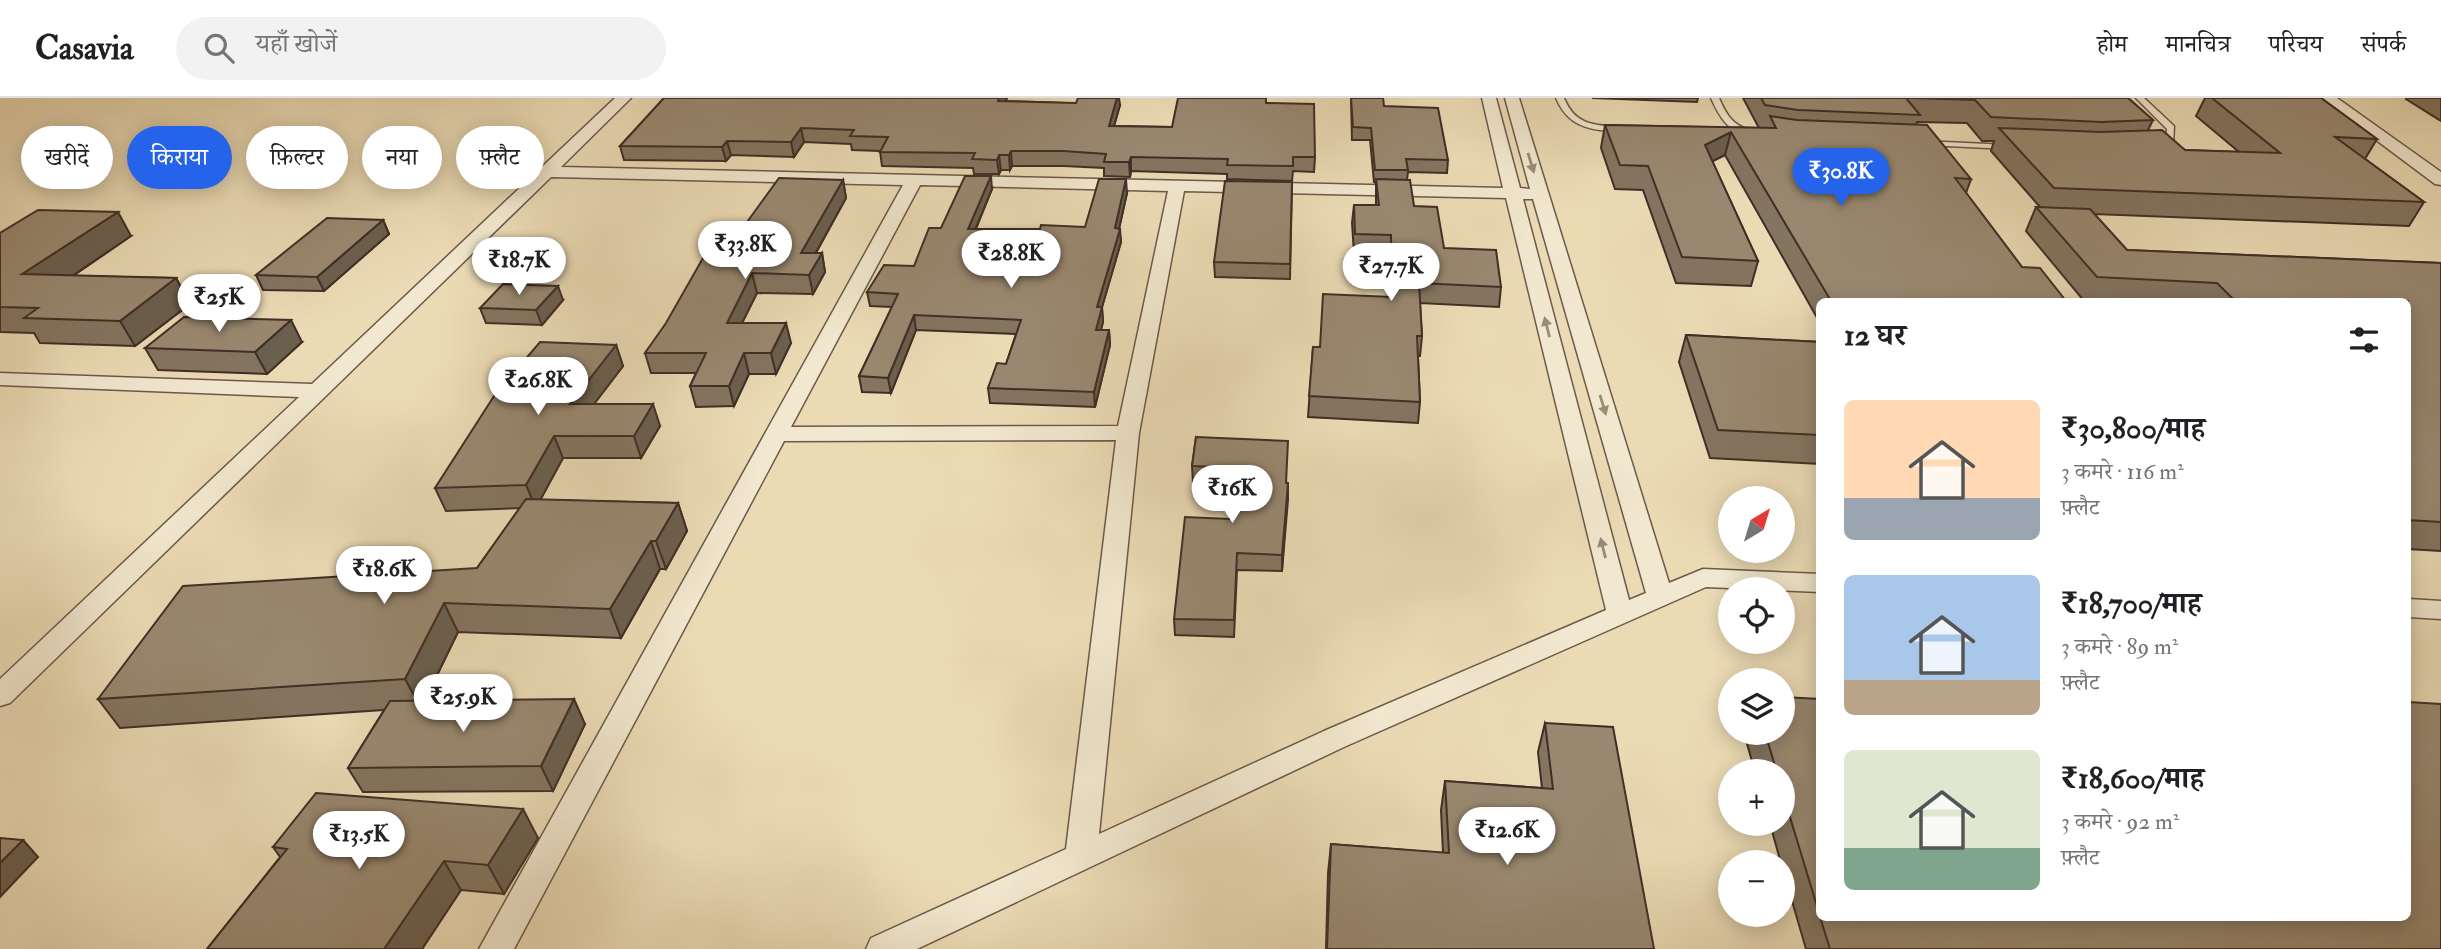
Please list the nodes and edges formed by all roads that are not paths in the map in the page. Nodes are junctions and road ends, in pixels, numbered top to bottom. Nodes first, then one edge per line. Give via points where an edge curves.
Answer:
1 (624, 98) edge
2 (1489, 98) edge
3 (1512, 98) edge
4 (1560, 98) edge
5 (1714, 98) edge
6 (2140, 98) edge
7 (2327, 98) edge
8 (1623, 129) edge
9 (1751, 134) edge
10 (1912, 143) edge
11 (2022, 147) edge
12 (2156, 148) edge
13 (2417, 163) junction
14 (2441, 165) edge
15 (547, 172) junction
16 (914, 180) junction
17 (2441, 180) edge
18 (1177, 186) junction
19 (1513, 194) junction
20 (1541, 194) junction
21 (0, 379) edge
22 (318, 391) junction
23 (776, 433) junction
24 (1128, 433) junction
25 (1816, 583) edge
26 (1660, 596) junction
27 (2411, 608) edge
28 (2441, 610) edge
29 (1620, 614) junction
30 (0, 696) edge
31 (1081, 858) junction
32 (496, 949) edge
33 (883, 949) edge

1 - 15 street
2 - 19 street
3 -> 20 street
4 - 8 lane via 1572,120
5 - 9 lane via 1726,122
6 - 12 lane via 2171,128 2170,144
7 - 13 street
10 - 11 lane
13 - 14 street
13 - 17 street
15 - 16 street
15 - 22 street
16 - 18 street
16 - 23 street
18 - 19 street
18 - 24 street
19 - 20 street
29 -> 19 street
20 -> 26 street
21 - 22 street
22 - 30 street
23 - 24 street
23 - 32 street
24 - 31 street
25 - 26 street via 1703,578
26 - 29 street
27 - 28 street
29 - 31 street via 1334,739
31 - 33 street

